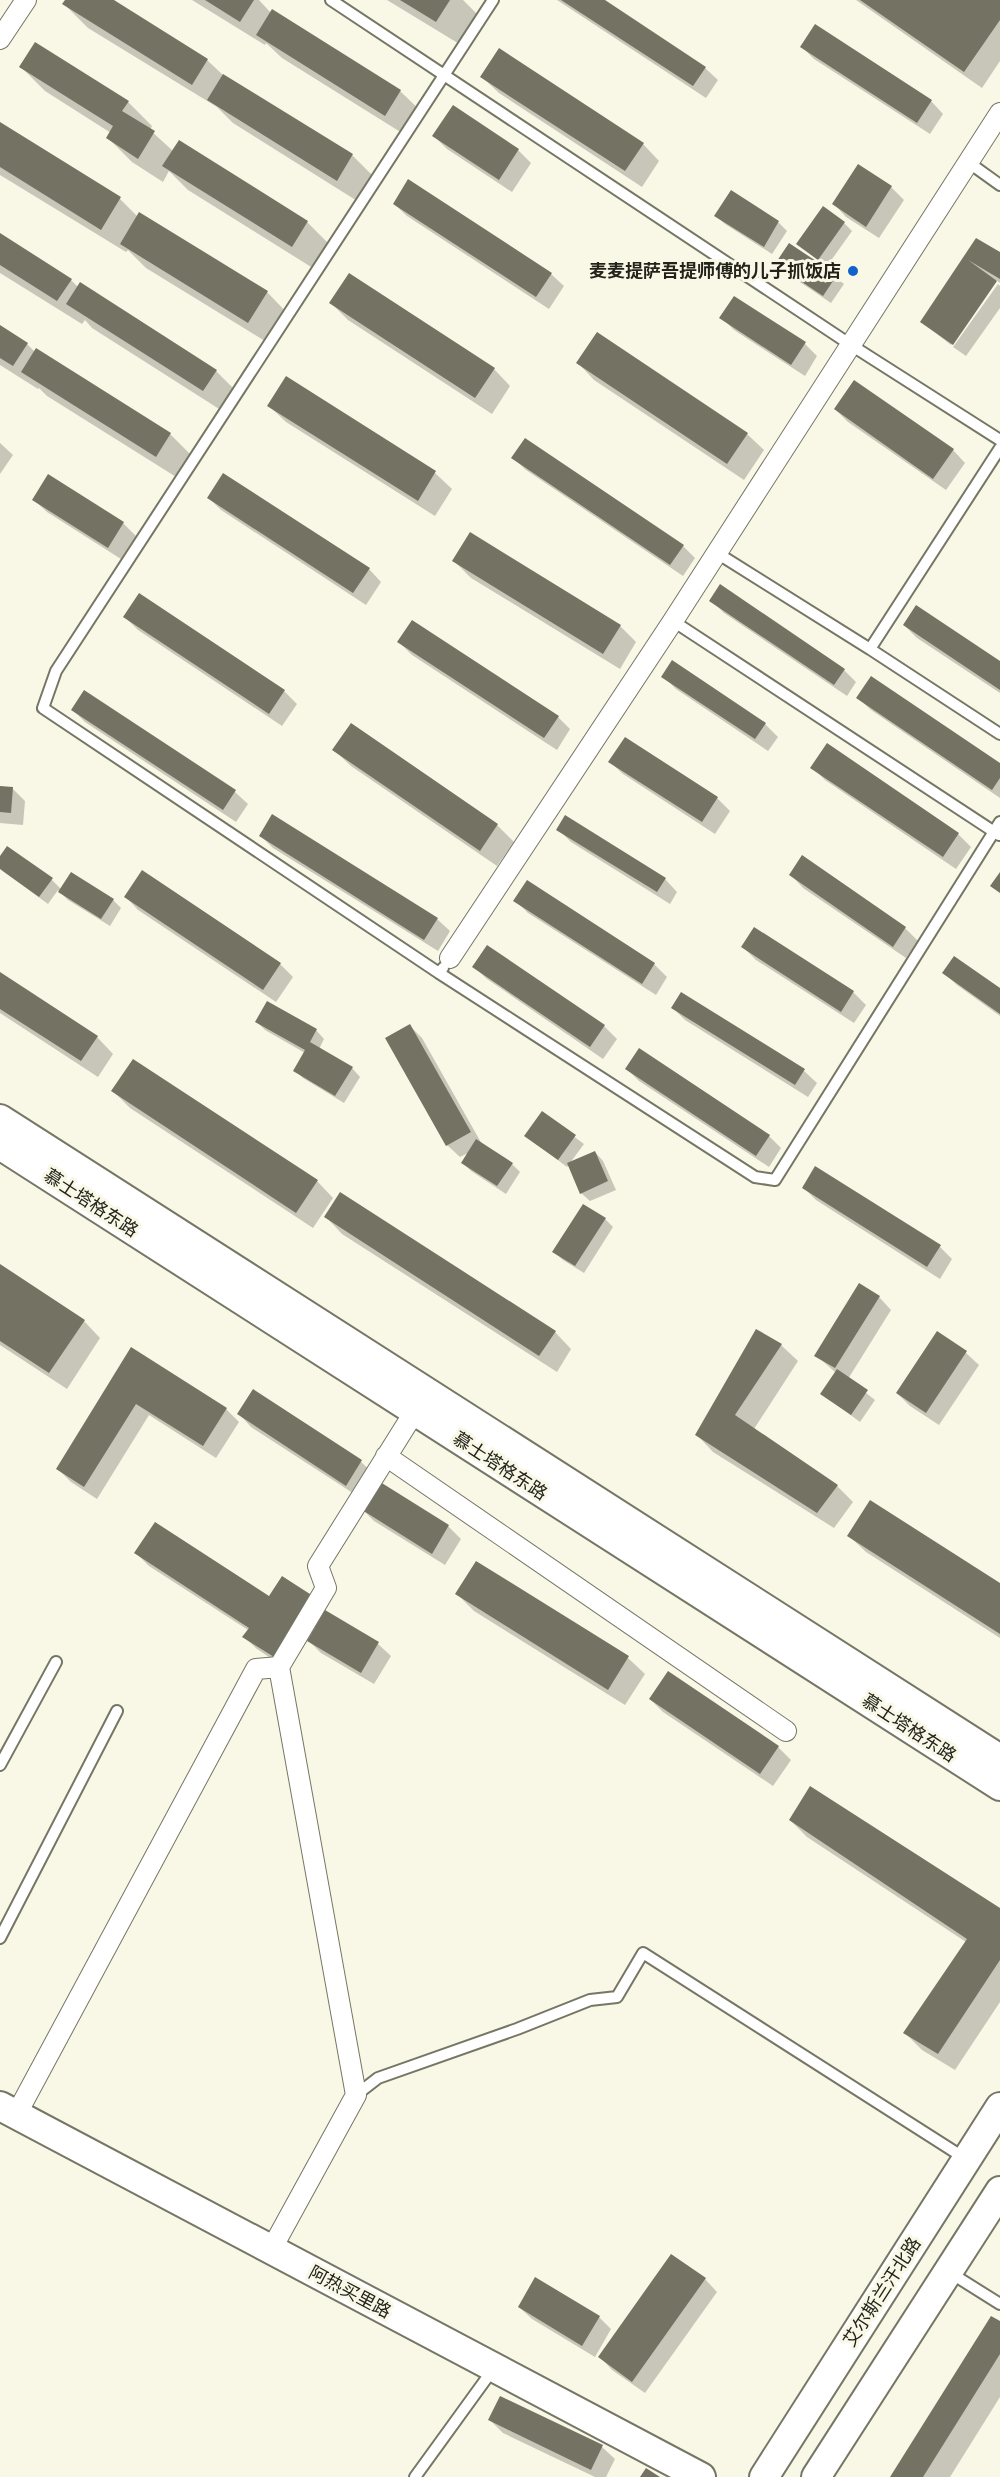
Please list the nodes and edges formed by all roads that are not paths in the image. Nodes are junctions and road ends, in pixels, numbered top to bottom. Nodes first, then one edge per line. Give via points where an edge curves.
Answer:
1 (26, 0) edge
2 (331, 0) edge
3 (493, 0) edge
4 (0, 39) edge
5 (444, 75) junction
6 (1000, 113) edge
7 (968, 162) junction
8 (1000, 185) edge
9 (851, 345) junction
10 (1000, 440) edge
11 (1000, 448) edge
12 (717, 553) junction
13 (673, 621) junction
14 (870, 649) junction
15 (1000, 734) edge
16 (998, 830) edge
17 (444, 966) junction
18 (0, 1119) edge
19 (0, 1145) edge
20 (415, 1411) junction
21 (386, 1456) junction
22 (56, 1662) dead end
23 (279, 1666) junction
24 (117, 1711) dead end
25 (786, 1731) dead end
26 (1000, 1759) edge
27 (0, 1765) edge
28 (1000, 1786) edge
29 (0, 1938) edge
30 (356, 2095) junction
31 (1000, 2107) edge
32 (8, 2110) edge
33 (967, 2159) junction
34 (1000, 2191) edge
35 (271, 2250) junction
36 (948, 2271) junction
37 (1000, 2304) edge
38 (494, 2367) junction
39 (415, 2477) edge
40 (701, 2477) edge
41 (764, 2477) edge
42 (816, 2477) edge

1 - 4 street
2 - 5 lane
3 - 5 lane
5 - 9 lane
5 - 17 lane via 56,671 43,708
6 - 7 street
7 - 8 lane
7 - 9 street
9 - 10 lane
9 - 12 street
11 - 14 lane
12 - 13 street
12 - 14 lane
13 - 16 lane
13 - 17 street
14 - 15 lane
16 - 17 lane via 775,1180 755,1177
18 - 26 main road, 慕士塔格东路
19 - 20 main road, 慕士塔格东路
20 - 21 street
20 - 28 main road, 慕士塔格东路
21 - 23 street via 318,1566 326,1588
21 - 25 street
22 - 27 lane
23 - 30 street
23 - 32 street via 256,1669
24 - 29 lane
30 - 33 lane via 378,2078 590,2000 617,1997 643,1953
30 - 35 street
31 - 33 main road, 艾尔斯兰汗北路
32 - 35 main road, 阿热买里路
33 - 41 main road, 艾尔斯兰汗北路
34 - 36 main road
35 - 38 main road, 阿热买里路
36 - 37 lane
36 - 42 main road
38 - 39 lane
38 - 40 main road, 阿热买里路

